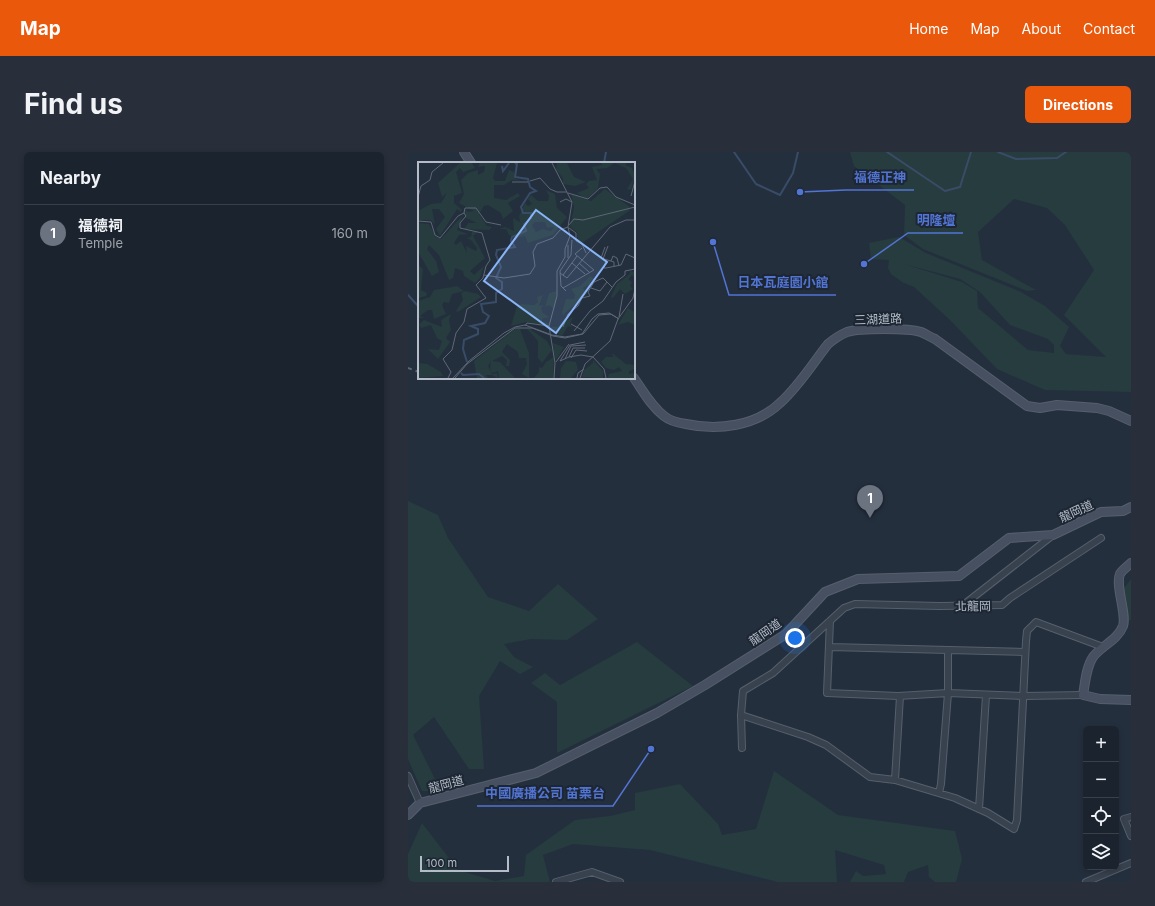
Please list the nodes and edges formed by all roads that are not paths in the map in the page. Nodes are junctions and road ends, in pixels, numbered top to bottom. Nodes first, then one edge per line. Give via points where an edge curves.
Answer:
1 (464, 152) edge
2 (470, 162) edge
3 (635, 379) edge
4 (1131, 422) edge
5 (1131, 507) edge
6 (1053, 535) junction
7 (1101, 538) dead end
8 (1131, 563) edge
9 (962, 606) junction
10 (830, 621) junction
11 (830, 647) junction
12 (1103, 647) junction
13 (948, 650) junction
14 (1025, 652) junction
15 (948, 693) junction
16 (986, 695) junction
17 (900, 696) junction
18 (1024, 696) junction
19 (1083, 696) junction
20 (1131, 700) edge
21 (741, 715) junction
22 (742, 748) dead end
23 (408, 776) edge
24 (895, 780) junction
25 (939, 793) junction
26 (420, 803) junction
27 (979, 809) junction
28 (410, 813) edge
29 (1131, 817) edge
30 (1131, 836) edge
31 (1131, 862) edge
32 (556, 882) edge
33 (620, 882) edge
34 (1086, 882) edge

1 - 2 street
3 - 4 street, 三湖道路 via 665,417 697,427 719,428 753,420 780,404 828,344 837,337 860,330 907,330 920,332 935,339 1027,406 1097,408
5 - 6 street, 龍岡道 via 1123,511 1101,512
6 - 9 street
6 - 26 street, 龍岡道 via 1008,538 959,576 858,579 825,592 786,634 657,713 536,773
7 - 9 street, 北龍岡 via 1002,605
8 - 12 street via 1120,574 1123,625 1114,640
9 - 10 street, 北龍岡 via 855,604 844,608
10 - 11 street
10 - 21 street, 北龍岡 via 773,674 743,691
11 - 13 street
11 - 17 street via 827,693
12 - 14 street via 1036,622 1027,631
12 - 19 street via 1092,659
13 - 14 street
13 - 15 street
14 - 18 street
15 - 16 street
15 - 17 street
15 - 25 street
16 - 18 street
16 - 27 street
17 - 24 street
18 - 19 street
18 - 27 street via 1017,820 1014,829
19 - 20 street
21 - 22 street, 北龍岡
21 - 24 street via 826,745 870,777
23 - 26 street
24 - 25 street
25 - 27 street
26 - 28 street, 龍岡道
29 - 30 street via 1124,819
31 - 34 street
32 - 33 street via 592,872

